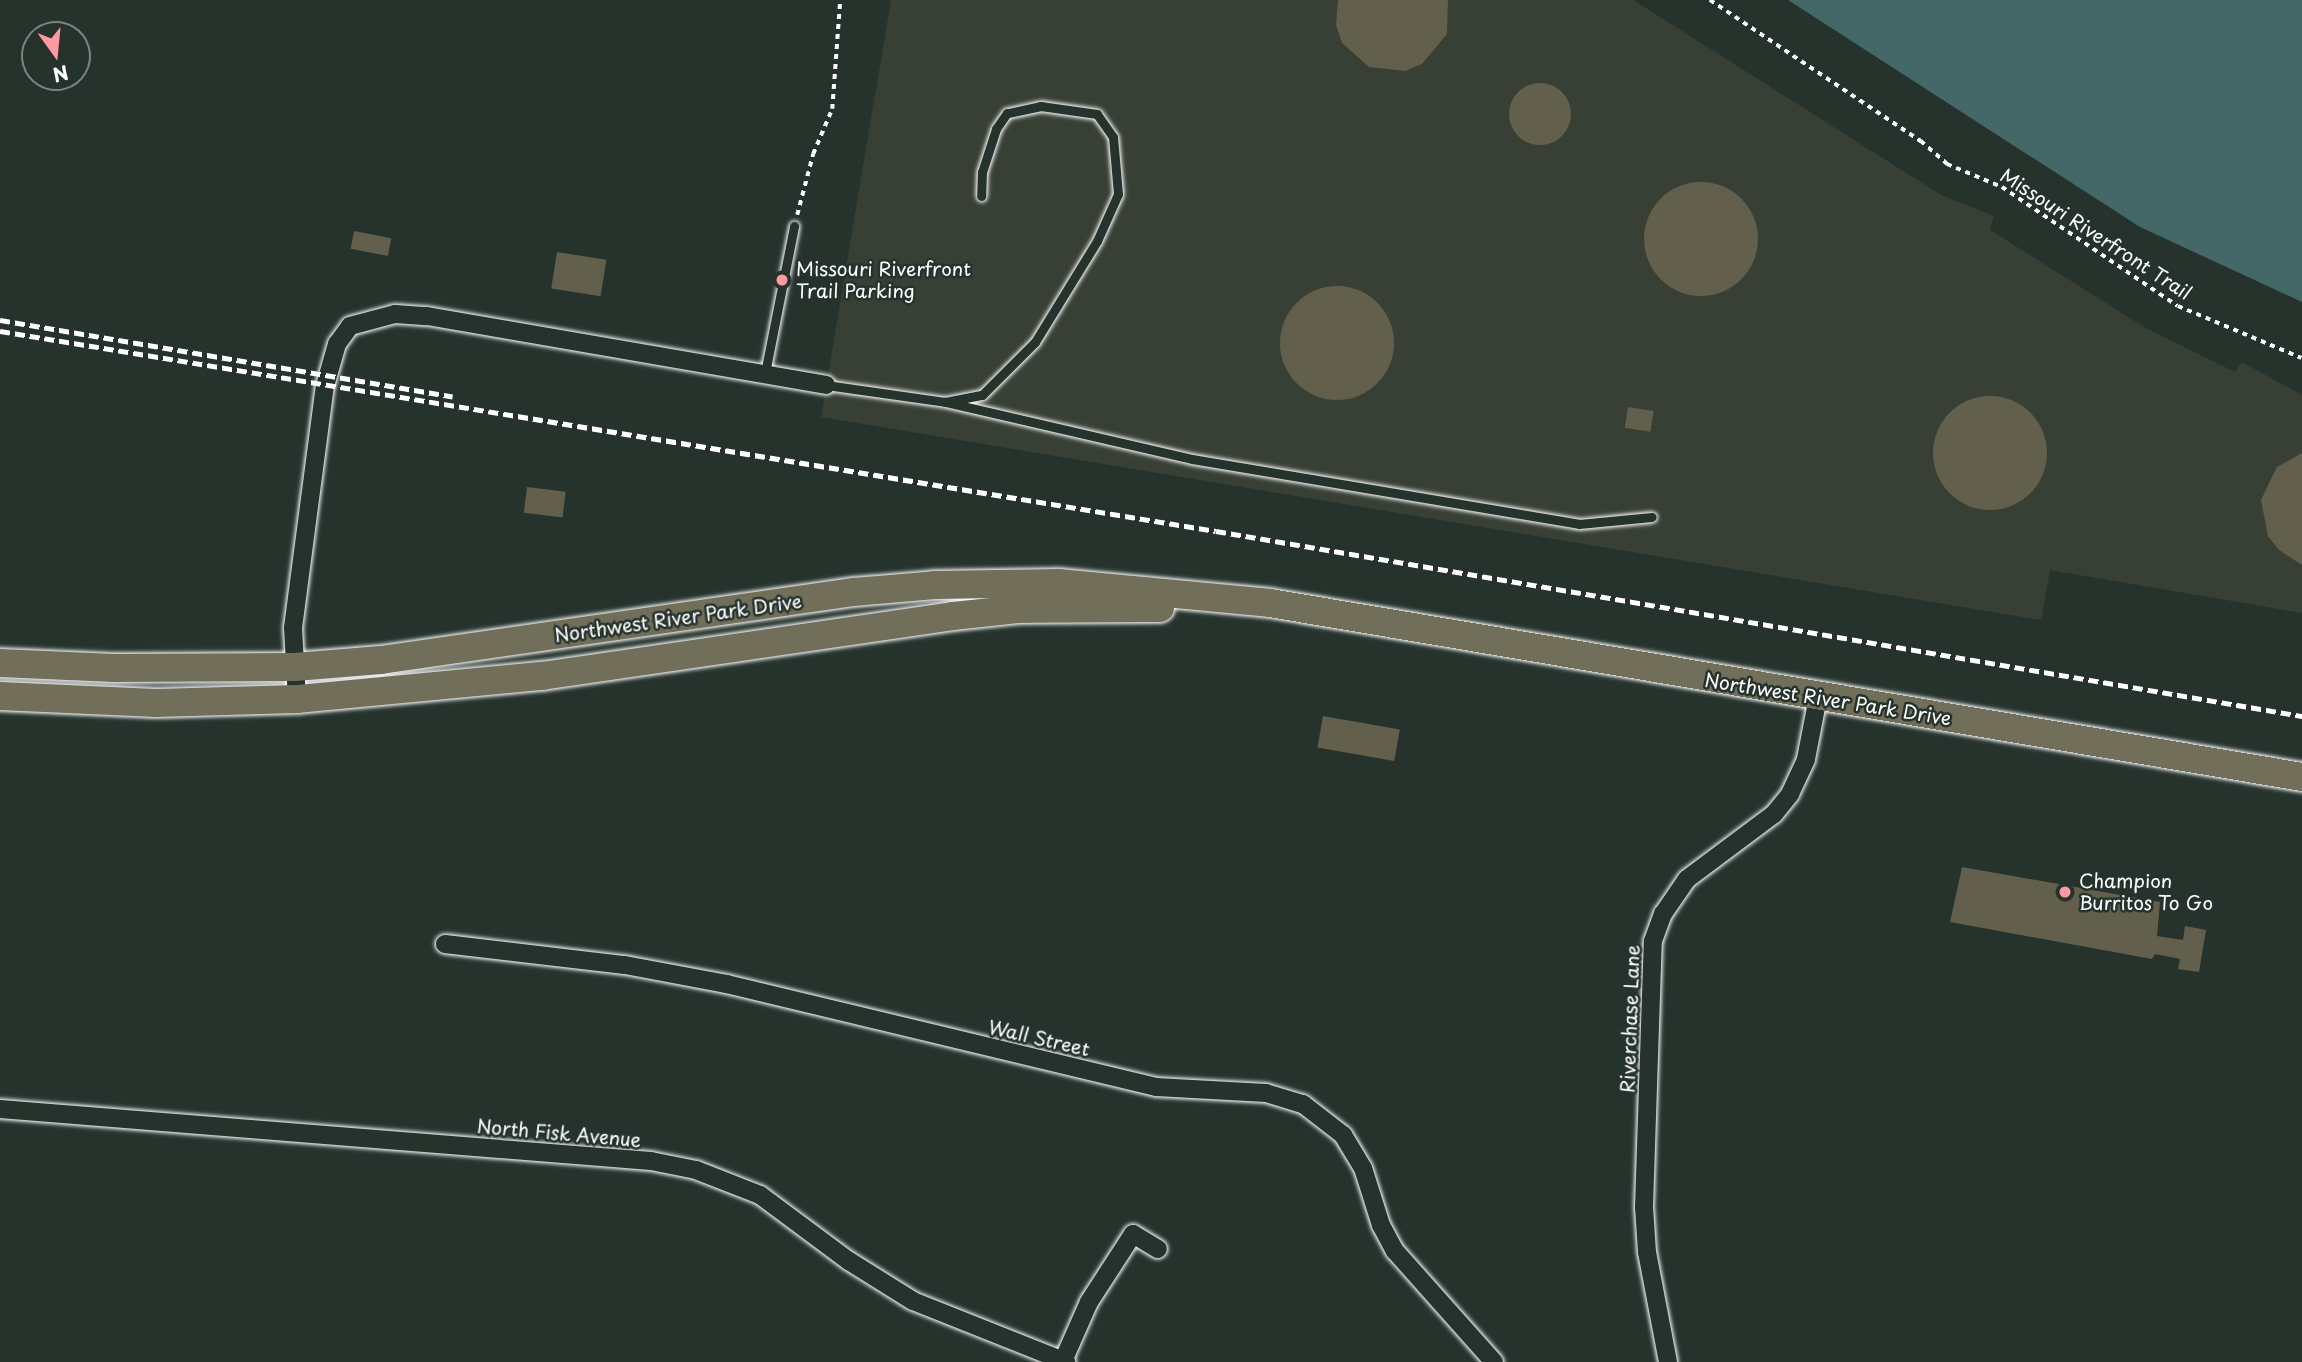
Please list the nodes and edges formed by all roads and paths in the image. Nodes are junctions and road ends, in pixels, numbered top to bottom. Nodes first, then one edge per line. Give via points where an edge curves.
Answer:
1 (841, 0) edge
2 (1710, 0) edge
3 (981, 196) dead end
4 (794, 226) joint
5 (2302, 358) edge
6 (765, 373) junction
7 (826, 385) joint
8 (944, 402) junction
9 (1652, 517) dead end
10 (1353, 620) junction
11 (0, 663) edge
12 (295, 667) junction
13 (0, 696) edge
14 (1818, 697) junction
15 (297, 699) junction
16 (2302, 777) edge
17 (445, 944) dead end
18 (0, 1109) edge
19 (1158, 1249) dead end
20 (1064, 1362) edge
21 (1494, 1362) edge
22 (1668, 1362) edge

1 - 4 path via 832,109 813,154
2 - 5 path, Missouri Riverfront Trail via 1947,163 2003,187 2178,306
3 - 8 lane via 986,161 1007,113 1041,106 1097,114 1113,137 1118,194 1097,242 1065,295 1035,342 982,395
4 - 6 lane
6 - 7 street
6 - 12 street via 427,316 395,314 350,326 337,344 325,386 293,628
7 - 8 lane
8 - 9 lane via 1192,459 1579,524
10 - 12 main road, Northwest River Park Drive via 1270,603 1147,589 985,583 854,592 407,657
10 - 14 main road, Northwest River Park Drive
10 - 15 main road, Northwest River Park Drive via 1191,609 1018,609 542,676
11 - 12 main road, Northwest River Park Drive
12 - 15 street
13 - 15 main road, Northwest River Park Drive via 156,703
14 - 16 main road, Northwest River Park Drive
14 - 22 street, Riverchase Lane via 1806,759 1790,794 1774,814 1687,879 1662,914 1653,941 1644,1207 1647,1252
17 - 21 street, Wall Street via 625,965 727,984 1156,1087 1266,1093 1303,1104 1343,1135 1363,1168 1381,1225 1395,1251
18 - 20 street, North Fisk Avenue via 651,1161 696,1170 760,1195 849,1261 913,1301
19 - 20 street via 1133,1234 1089,1302

